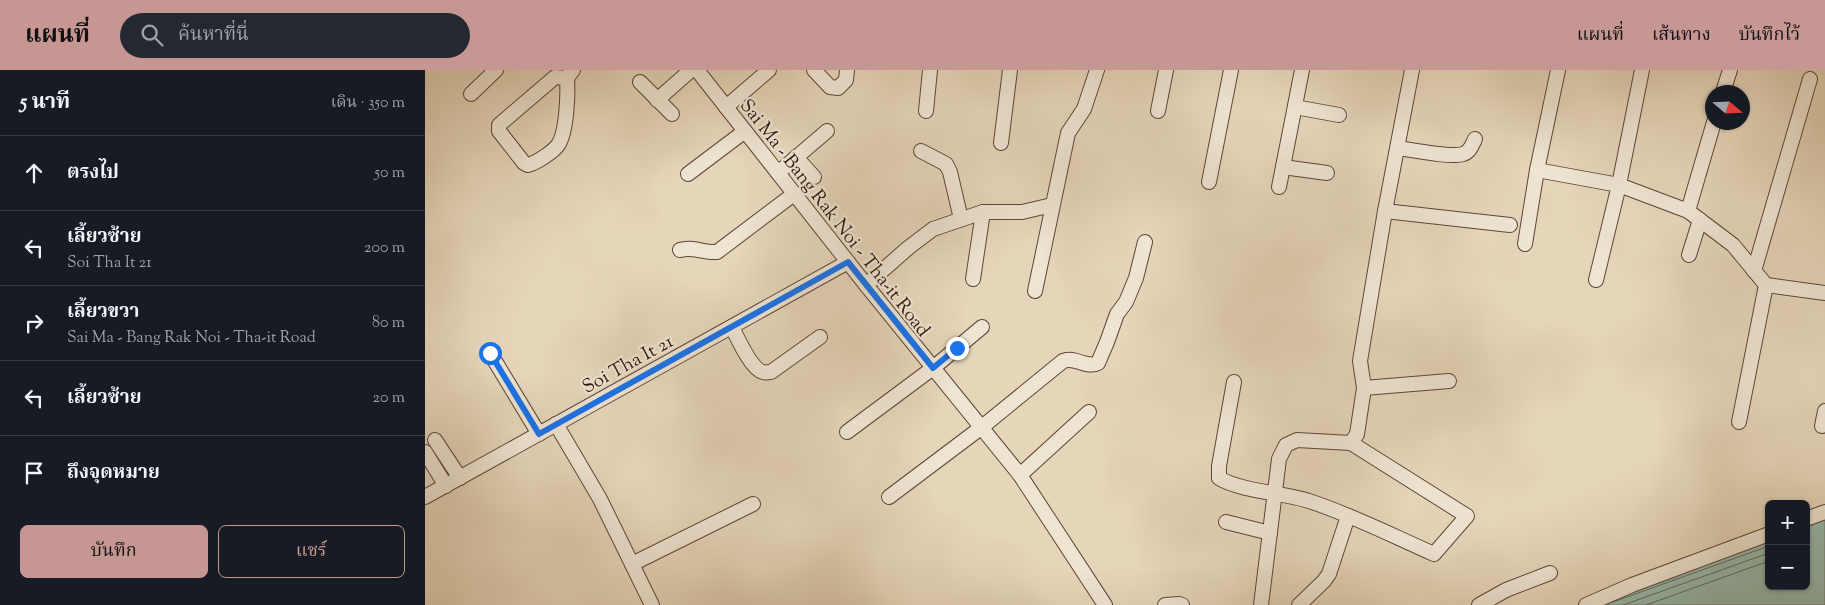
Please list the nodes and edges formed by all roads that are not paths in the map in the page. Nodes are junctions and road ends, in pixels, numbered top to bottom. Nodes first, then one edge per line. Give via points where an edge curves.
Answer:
1 (497, 70) edge
2 (691, 70) edge
3 (697, 70) edge
4 (769, 70) edge
5 (814, 70) edge
6 (847, 70) edge
7 (931, 70) edge
8 (1010, 70) edge
9 (1097, 70) edge
10 (1166, 70) edge
11 (1231, 70) edge
12 (1302, 70) edge
13 (1412, 70) edge
14 (1559, 70) edge
15 (1642, 70) edge
16 (1730, 70) edge
17 (570, 74) edge
18 (1810, 79) dead end
19 (640, 82) dead end
20 (1725, 85) edge
21 (471, 94) dead end
22 (657, 100) junction
23 (726, 107) junction
24 (1295, 107) junction
25 (926, 111) dead end
26 (1158, 111) dead end
27 (672, 114) dead end
28 (1339, 115) dead end
29 (1712, 130) edge
30 (745, 131) junction
31 (827, 131) dead end
32 (1475, 139) dead end
33 (1001, 142) dead end
34 (1398, 148) junction
35 (921, 151) dead end
36 (796, 157) junction
37 (1283, 167) junction
38 (1537, 170) junction
39 (778, 173) junction
40 (1327, 173) dead end
41 (688, 174) dead end
42 (813, 177) dead end
43 (1209, 182) dead end
44 (1619, 185) junction
45 (1279, 187) dead end
46 (794, 194) junction
47 (1053, 205) junction
48 (1385, 211) junction
49 (1688, 211) junction
50 (983, 212) junction
51 (961, 220) junction
52 (1700, 220) junction
53 (1510, 225) dead end
54 (1145, 242) dead end
55 (1525, 244) dead end
56 (680, 250) dead end
57 (1689, 255) dead end
58 (848, 262) junction
59 (1754, 271) junction
60 (973, 279) dead end
61 (1596, 280) dead end
62 (866, 285) junction
63 (1765, 285) junction
64 (1035, 291) dead end
65 (1825, 293) edge
66 (732, 327) junction
67 (983, 327) dead end
68 (820, 337) dead end
69 (490, 353) dead end
70 (933, 368) junction
71 (1449, 381) dead end
72 (1234, 382) dead end
73 (1364, 388) junction
74 (1825, 411) edge
75 (1089, 412) dead end
76 (1739, 422) dead end
77 (556, 424) junction
78 (1822, 426) dead end
79 (982, 427) junction
80 (847, 432) dead end
81 (539, 434) junction
82 (435, 440) dead end
83 (1351, 443) junction
84 (425, 452) edge
85 (1020, 475) junction
86 (460, 478) junction
87 (445, 486) junction
88 (1275, 493) junction
89 (425, 497) edge
90 (889, 497) dead end
91 (753, 504) dead end
92 (1825, 512) edge
93 (1349, 516) junction
94 (1810, 518) edge
95 (1226, 522) dead end
96 (1270, 533) junction
97 (1765, 536) edge
98 (631, 564) junction
99 (1550, 573) dead end
100 (651, 605) edge
101 (1105, 605) edge
102 (1165, 605) edge
103 (1182, 605) edge
104 (1261, 605) edge
105 (1299, 605) edge
106 (1479, 605) edge
107 (1586, 605) edge

1 - 21 street
2 - 22 street
3 - 23 street, Sai Ma - Bang Rak Noi - Tha-it Road
4 - 23 street
5 - 6 street via 830,87 837,88 845,80
7 - 25 street
8 - 33 street
9 - 47 street via 1084,110 1068,134
10 - 26 street
11 - 43 street
12 - 24 street
13 - 34 street
14 - 38 street
15 - 44 street
16 - 20 street
17 - 17 street via 565,119 558,145 528,165 499,132 499,125 555,77
18 - 59 street
19 - 22 street
22 - 27 street
23 - 30 street, Sai Ma - Bang Rak Noi - Tha-it Road
24 - 28 street
24 - 37 street
29 - 49 street
30 - 39 street, Sai Ma - Bang Rak Noi - Tha-it Road
30 - 41 street
31 - 36 street
32 - 34 street via 1469,151 1462,155
34 - 48 street
35 - 51 street via 946,164
36 - 39 street
36 - 42 street
37 - 40 street
37 - 45 street
38 - 44 street
38 - 55 street
39 - 46 street, Sai Ma - Bang Rak Noi - Tha-it Road
44 - 49 street
44 - 61 street
46 - 56 street via 717,252 706,253 689,247
46 - 58 street, Sai Ma - Bang Rak Noi - Tha-it Road
47 - 50 street via 1022,212
47 - 64 street
48 - 53 street
48 - 73 street via 1361,362
49 - 52 street
50 - 51 street
50 - 60 street
51 - 62 street via 933,229
52 - 57 street
52 - 59 street via 1733,245
54 - 79 street via 1136,278 1117,314 1098,363 1092,365 1063,360
58 - 62 street, Sai Ma - Bang Rak Noi - Tha-it Road
58 - 66 street, Soi Tha It 21
59 - 63 street
62 - 70 street, Sai Ma - Bang Rak Noi - Tha-it Road
63 - 65 street
63 - 76 street
66 - 68 street via 746,354 763,372 771,372
66 - 77 street, Soi Tha It 21
67 - 70 street
69 - 81 street
70 - 79 street, Sai Ma - Bang Rak Noi - Tha-it Road
70 - 80 street
71 - 73 street
72 - 88 street via 1219,478 1227,483
73 - 83 street via 1357,434
74 - 78 street
75 - 85 street
77 - 81 street, Soi Tha It 21
77 - 98 street via 600,499
79 - 85 street, Sai Ma - Bang Rak Noi - Tha-it Road
79 - 90 street
81 - 86 street, Soi Tha It 21
82 - 86 street
83 - 88 street via 1297,440 1286,445 1279,459
83 - 93 street via 1467,516 1434,554
84 - 87 street
85 - 101 street, Sai Ma - Bang Rak Noi - Tha-it Road
86 - 87 street, Soi Tha It 21
87 - 89 street, Soi Tha It 21
88 - 93 street
88 - 96 street
91 - 98 street
92 - 94 street
93 - 105 street via 1329,574
95 - 96 street
96 - 104 street
97 - 107 street
98 - 100 street
99 - 106 street
102 - 103 street

